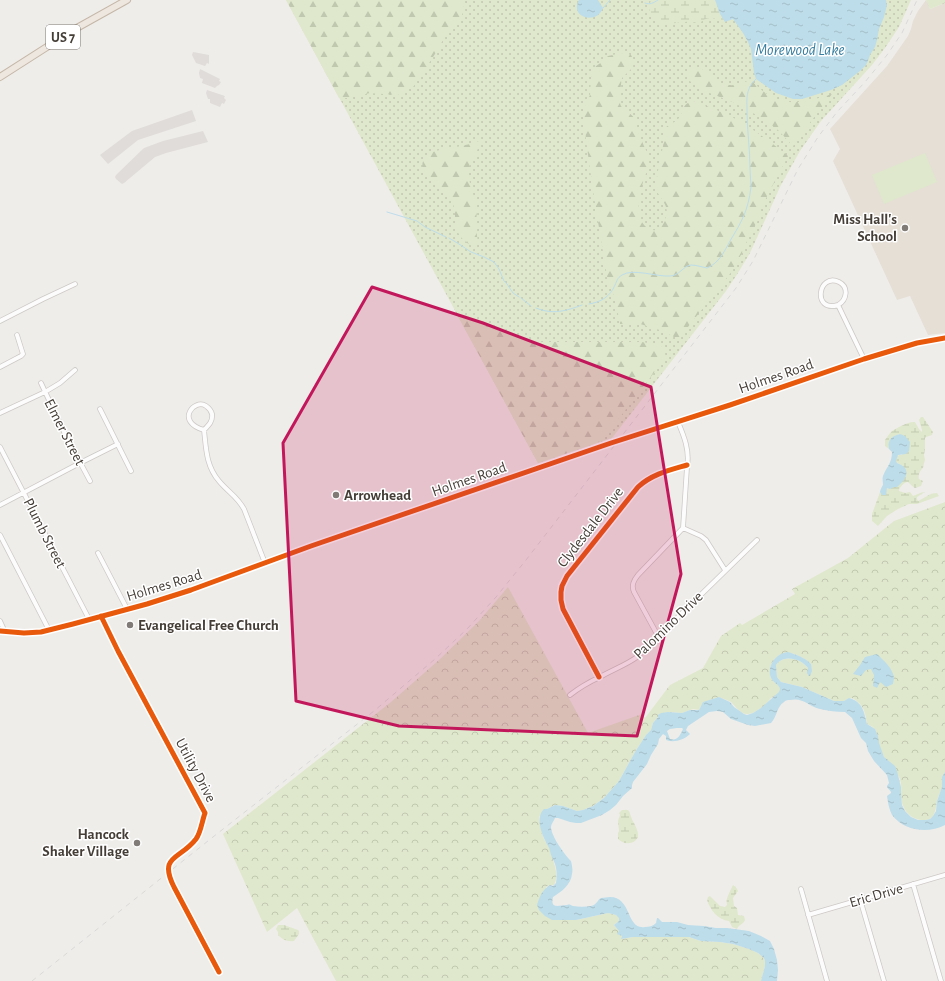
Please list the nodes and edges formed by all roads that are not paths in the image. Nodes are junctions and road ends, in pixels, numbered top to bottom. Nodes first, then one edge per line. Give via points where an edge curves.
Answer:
1 (127, 0) edge
2 (0, 77) edge
3 (75, 284) dead end
4 (838, 305) junction
5 (0, 321) edge
6 (16, 335) dead end
7 (945, 338) edge
8 (864, 359) junction
9 (0, 367) edge
10 (75, 370) dead end
11 (41, 383) dead end
12 (45, 392) junction
13 (100, 409) dead end
14 (0, 413) edge
15 (678, 422) junction
16 (204, 430) junction
17 (118, 444) junction
18 (0, 447) edge
19 (80, 463) junction
20 (687, 465) junction
21 (131, 472) dead end
22 (90, 481) dead end
23 (24, 493) junction
24 (0, 505) edge
25 (683, 528) junction
26 (0, 535) edge
27 (757, 540) dead end
28 (98, 553) dead end
29 (265, 563) junction
30 (725, 570) junction
31 (127, 609) junction
32 (101, 616) junction
33 (89, 619) junction
34 (0, 621) edge
35 (49, 630) junction
36 (3, 631) edge
37 (658, 636) junction
38 (599, 677) junction
39 (570, 695) dead end
40 (945, 875) edge
41 (913, 884) junction
42 (801, 889) dead end
43 (860, 899) junction
44 (808, 915) junction
45 (219, 972) dead end
46 (827, 981) edge
47 (884, 981) edge
48 (941, 981) edge

1 - 2 highway, US 7 via 75,29
3 - 5 street
4 - 4 street via 829,305 822,300 822,287 827,282 836,281 845,288 844,299
4 - 8 street
6 - 9 street via 23,354
7 - 8 street, Holmes Road via 912,344
8 - 15 street, Holmes Road
10 - 12 street
11 - 12 street, Elmer Street
12 - 14 street
12 - 19 street, Elmer Street
13 - 17 street
15 - 20 street via 687,447
15 - 29 street, Holmes Road, bridge
16 - 16 street via 212,420 211,410 204,405 197,405 189,413 189,420 194,426
16 - 29 street via 210,466 219,481 244,509
17 - 19 street
17 - 21 street
18 - 23 street, Plumb Street
19 - 22 street, Elmer Street
19 - 23 street
20 - 25 street
20 - 38 street, Clydesdale Drive via 660,473 638,487 563,583 563,609
23 - 24 street
23 - 33 street, Plumb Street
25 - 30 street via 706,540
25 - 37 street via 638,575 633,584 633,589
26 - 35 street
27 - 30 street, Palomino Drive
28 - 31 street
29 - 31 street, Holmes Road via 191,590
30 - 37 street, Palomino Drive
31 - 32 street, Holmes Road
32 - 33 street, Holmes Road
32 - 45 street, Utility Drive via 205,813 196,839 169,863 168,873
33 - 35 street, Holmes Road
34 - 36 street
35 - 36 street, Holmes Road via 24,633
37 - 38 street, Palomino Drive via 635,658
38 - 39 street, Palomino Drive
40 - 41 street, Eric Drive
41 - 43 street, Eric Drive
41 - 48 street
42 - 44 street
43 - 44 street, Eric Drive
43 - 47 street
44 - 46 street

